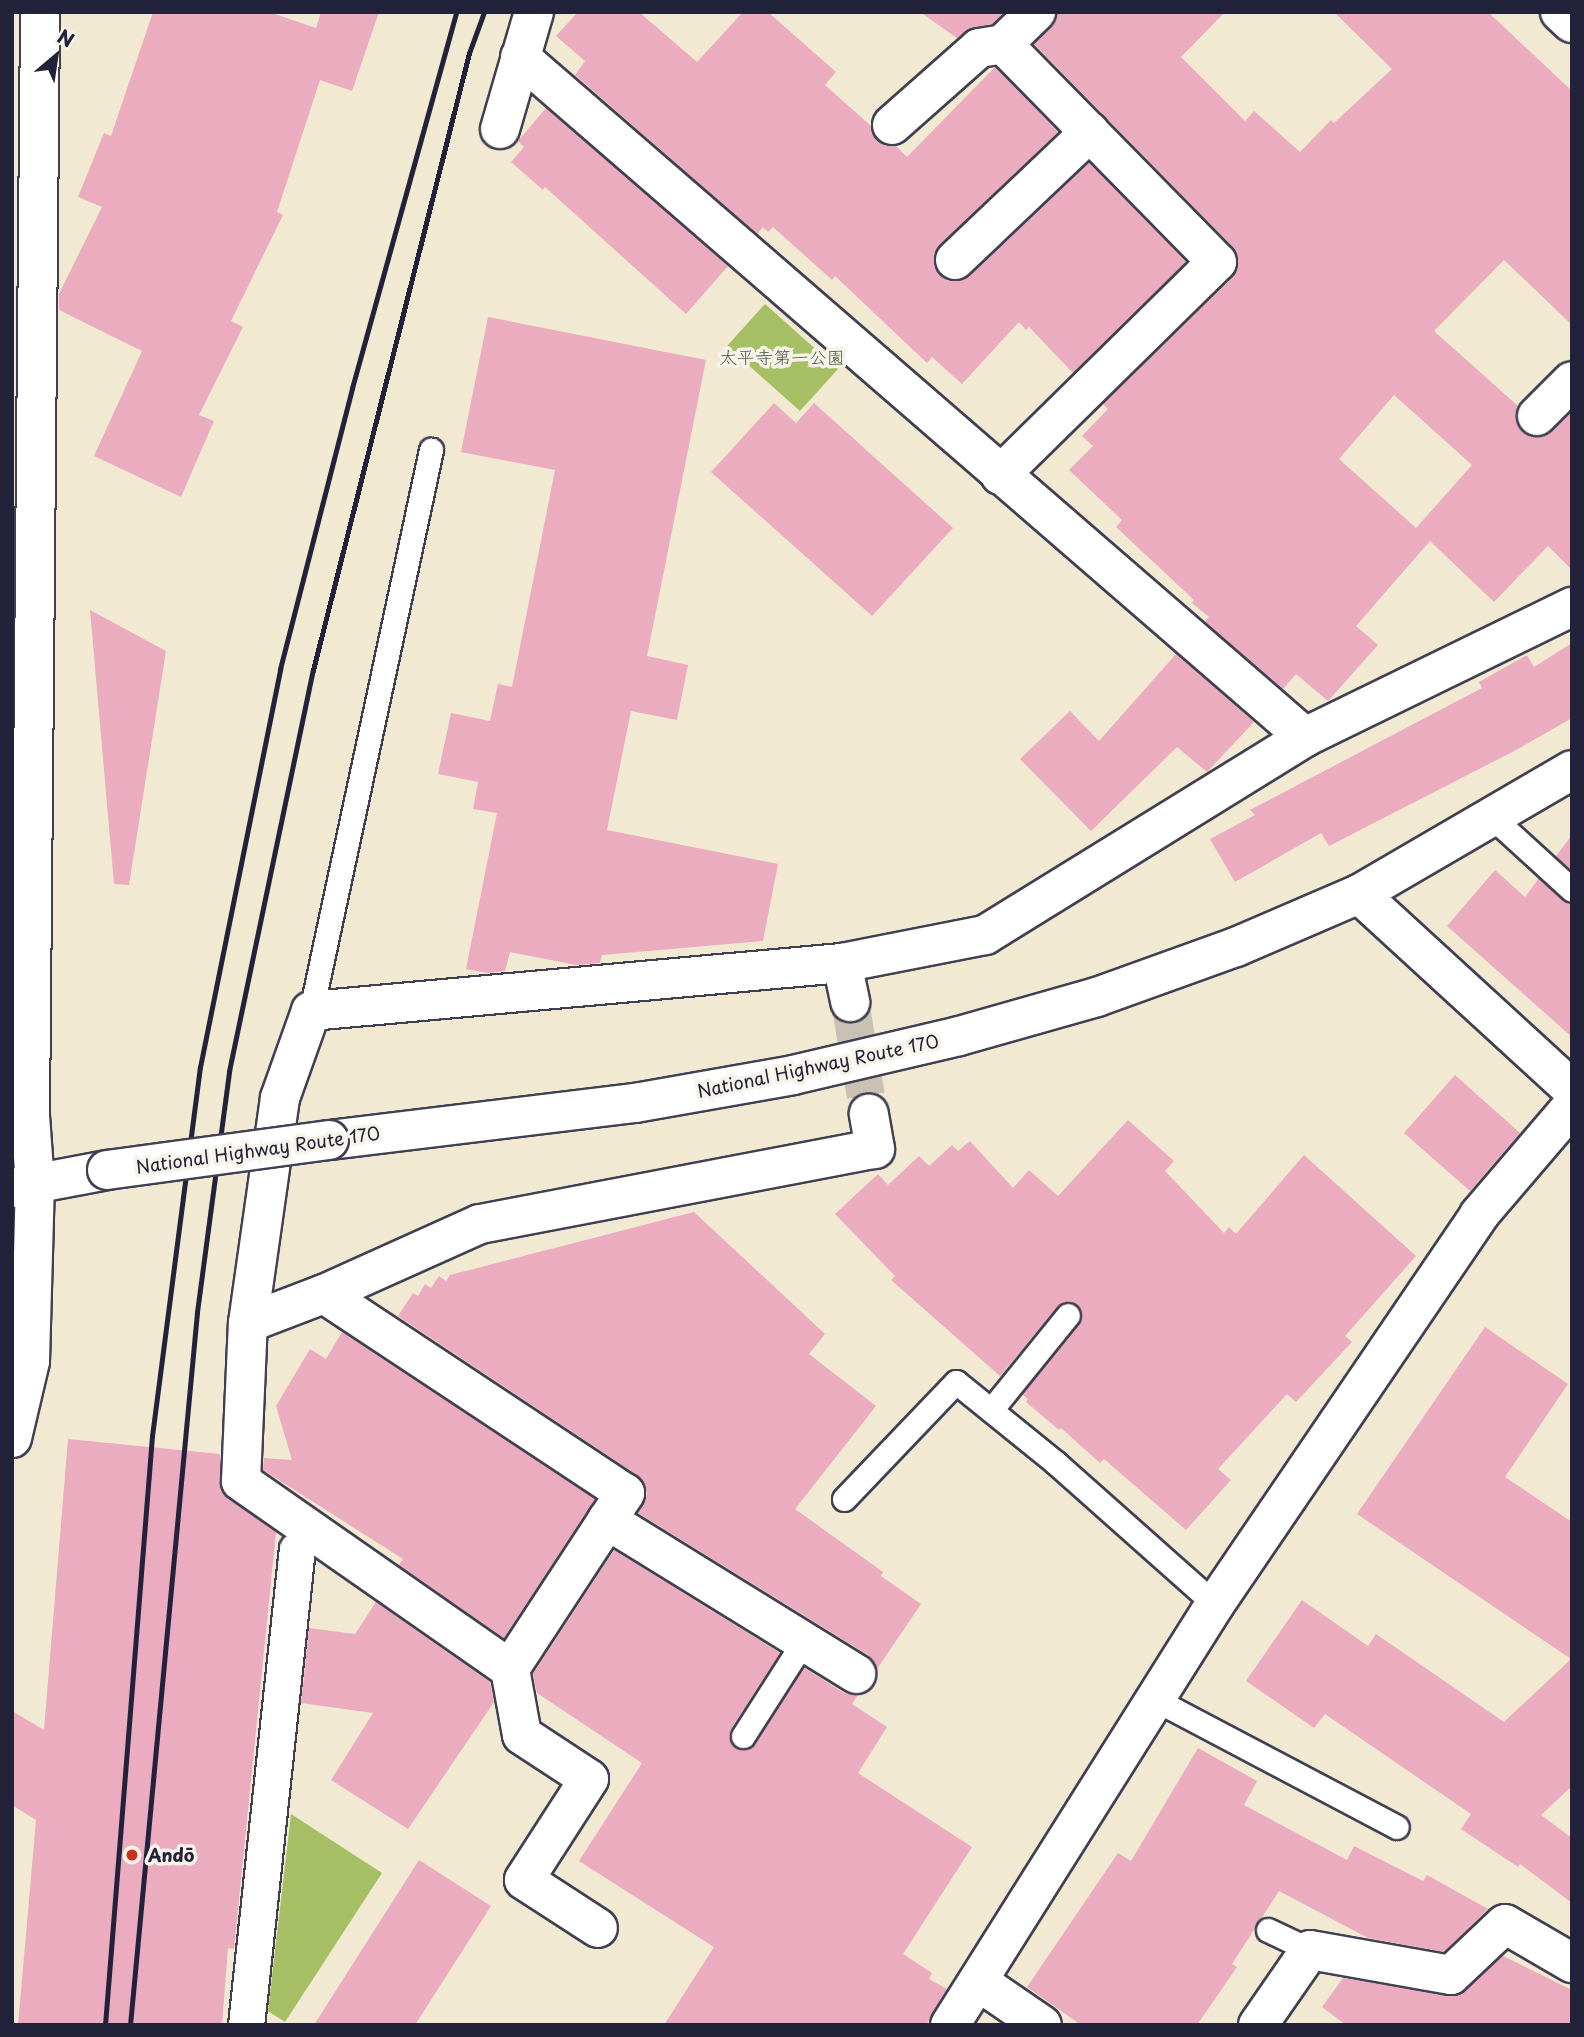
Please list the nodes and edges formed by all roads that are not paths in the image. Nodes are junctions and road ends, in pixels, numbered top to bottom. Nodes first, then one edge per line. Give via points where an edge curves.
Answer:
1 (40, 12) edge
2 (534, 12) edge
3 (1036, 12) edge
4 (1560, 12) edge
5 (1572, 23) edge
6 (1003, 44) junction
7 (520, 57) junction
8 (892, 125) dead end
9 (500, 129) dead end
10 (1090, 132) junction
11 (955, 260) dead end
12 (1572, 381) edge
13 (1536, 416) dead end
14 (431, 450) dead end
15 (1000, 475) junction
16 (1572, 607) edge
17 (1305, 737) junction
18 (1572, 770) edge
19 (1492, 817) junction
20 (1572, 890) edge
21 (1359, 894) junction
22 (842, 963) junction
23 (850, 1002) tunnel mouth
24 (311, 1011) junction
25 (1572, 1089) edge
26 (1572, 1106) edge
27 (869, 1114) tunnel mouth
28 (24, 1186) edge
29 (324, 1294) junction
30 (1068, 1315) dead end
31 (248, 1323) junction
32 (991, 1410) junction
33 (12, 1438) edge
34 (844, 1499) dead end
35 (607, 1520) junction
36 (297, 1550) dead end
37 (1215, 1604) junction
38 (803, 1642) junction
39 (510, 1669) junction
40 (856, 1674) dead end
41 (1156, 1700) junction
42 (743, 1736) dead end
43 (1397, 1827) dead end
44 (597, 1928) dead end
45 (1268, 1930) dead end
46 (1310, 1950) junction
47 (1572, 1963) edge
48 (979, 1982) junction
49 (246, 2025) edge
50 (950, 2025) edge
51 (1042, 2025) edge
52 (1258, 2025) edge

1 - 28 main road via 30,1116
2 - 7 main road
3 - 6 main road
4 - 5 main road
6 - 8 main road via 979,48
6 - 10 main road
7 - 9 main road
7 - 15 main road
10 - 11 main road
10 - 15 main road via 1217,262
12 - 13 main road
14 - 24 lane
15 - 17 main road
16 - 17 main road
17 - 22 main road via 985,935
18 - 19 main road, National Highway Route 170
19 - 20 lane
19 - 21 main road, National Highway Route 170
21 - 25 main road
21 - 28 main road, National Highway Route 170, bridge via 1236,947 1097,997 793,1075 635,1103 107,1170
22 - 23 main road
22 - 24 main road
24 - 31 main road via 280,1098
26 - 37 main road via 1479,1214
27 - 29 main road via 875,1149 480,1224
28 - 33 main road via 30,1361
29 - 31 main road
29 - 35 main road via 625,1493
30 - 32 lane
31 - 39 main road via 241,1481
32 - 34 lane via 956,1382
32 - 37 lane
35 - 38 main road
35 - 39 main road
36 - 49 street
37 - 41 main road
38 - 40 main road
38 - 42 lane
39 - 44 main road via 522,1735 589,1779 524,1880
41 - 43 lane
41 - 48 main road
45 - 46 lane
46 - 47 main road via 1451,1975 1505,1924
46 - 52 main road
48 - 50 main road
48 - 51 main road

